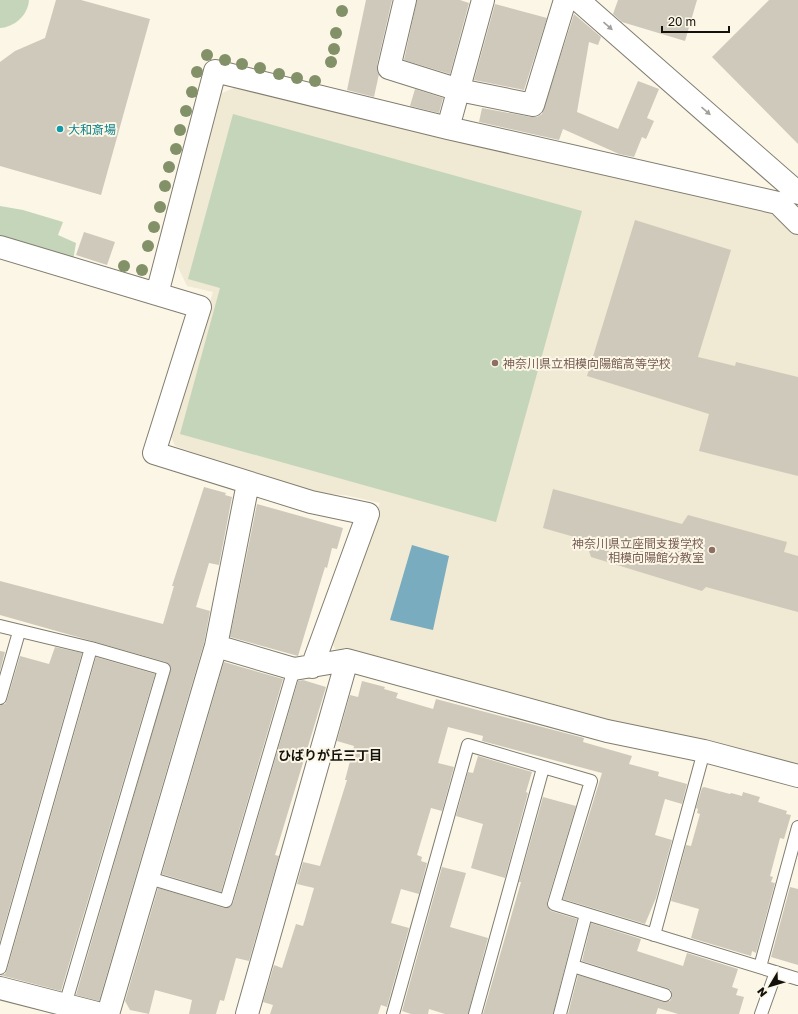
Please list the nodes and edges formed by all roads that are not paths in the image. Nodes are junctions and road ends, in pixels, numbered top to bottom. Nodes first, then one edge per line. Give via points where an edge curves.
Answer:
1 (405, 0) edge
2 (483, 0) edge
3 (565, 0) edge
4 (578, 0) edge
5 (459, 90) junction
6 (448, 128) junction
7 (798, 193) edge
8 (798, 223) edge
9 (0, 247) edge
10 (156, 294) junction
11 (248, 483) junction
12 (0, 626) edge
13 (19, 632) junction
14 (216, 646) junction
15 (91, 648) junction
16 (347, 660) junction
17 (303, 668) junction
18 (0, 698) edge
19 (704, 752) junction
20 (543, 768) junction
21 (798, 776) edge
22 (798, 827) edge
23 (149, 878) junction
24 (586, 914) junction
25 (654, 935) junction
26 (573, 966) junction
27 (760, 967) junction
28 (0, 968) edge
29 (776, 972) junction
30 (798, 979) edge
31 (0, 988) edge
32 (665, 995) dead end
33 (82, 1010) edge
34 (108, 1014) edge
35 (247, 1014) edge
36 (393, 1014) edge
37 (475, 1014) edge
38 (560, 1014) edge
39 (761, 1014) edge

1 - 5 street via 389,68
2 - 5 street
3 - 5 street via 533,105
4 -> 7 street
5 - 6 street
6 - 8 street via 778,204
6 - 10 street via 215,71
9 - 10 street
10 - 11 street via 200,307 154,453
11 - 14 street
11 - 17 street via 311,502 368,514
12 - 13 lane
13 - 15 lane
13 - 18 lane
14 - 17 street
14 - 23 street
15 - 28 lane
15 - 33 lane via 164,669
16 - 17 street
16 - 19 street via 607,731
16 - 35 street
17 - 23 lane via 226,901
19 - 21 street
19 - 25 lane
20 - 24 lane via 590,782 554,904
20 - 36 lane via 468,745
20 - 37 lane
22 - 27 lane
23 - 34 street
24 - 25 lane
24 - 26 lane
25 - 27 lane
26 - 32 lane
26 - 38 lane
27 - 29 lane
29 - 30 lane
29 - 39 lane
31 - 33 street

